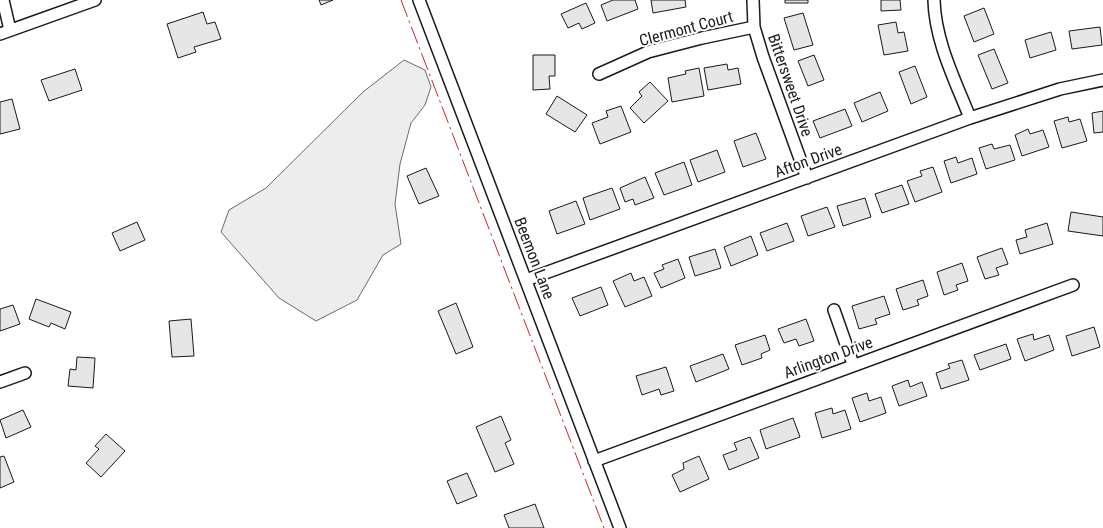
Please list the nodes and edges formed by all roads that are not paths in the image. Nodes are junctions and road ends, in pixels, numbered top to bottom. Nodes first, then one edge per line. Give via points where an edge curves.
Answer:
1 (3, 0) edge
2 (94, 0) edge
3 (419, 0) edge
4 (753, 0) edge
5 (934, 0) edge
6 (754, 27) junction
7 (5, 32) edge
8 (599, 74) dead end
9 (1103, 80) edge
10 (970, 118) junction
11 (806, 178) junction
12 (526, 280) junction
13 (1073, 285) dead end
14 (834, 310) dead end
15 (853, 364) junction
16 (25, 373) dead end
17 (0, 382) edge
18 (594, 461) junction
19 (620, 528) edge

1 - 7 street
2 - 7 street
3 - 12 street, Beemon Lane
4 - 6 street, Bittersweet Drive
5 - 10 street via 934,14 943,49
6 - 8 street, Clermont Court via 648,52
6 - 11 street, Bittersweet Drive
9 - 10 street, Afton Drive via 1060,89
10 - 11 street, Afton Drive
11 - 12 street, Afton Drive
12 - 18 street, Beemon Lane
13 - 15 street, Arlington Drive
14 - 15 street
15 - 18 street, Arlington Drive
16 - 17 street
18 - 19 street, Beemon Lane

